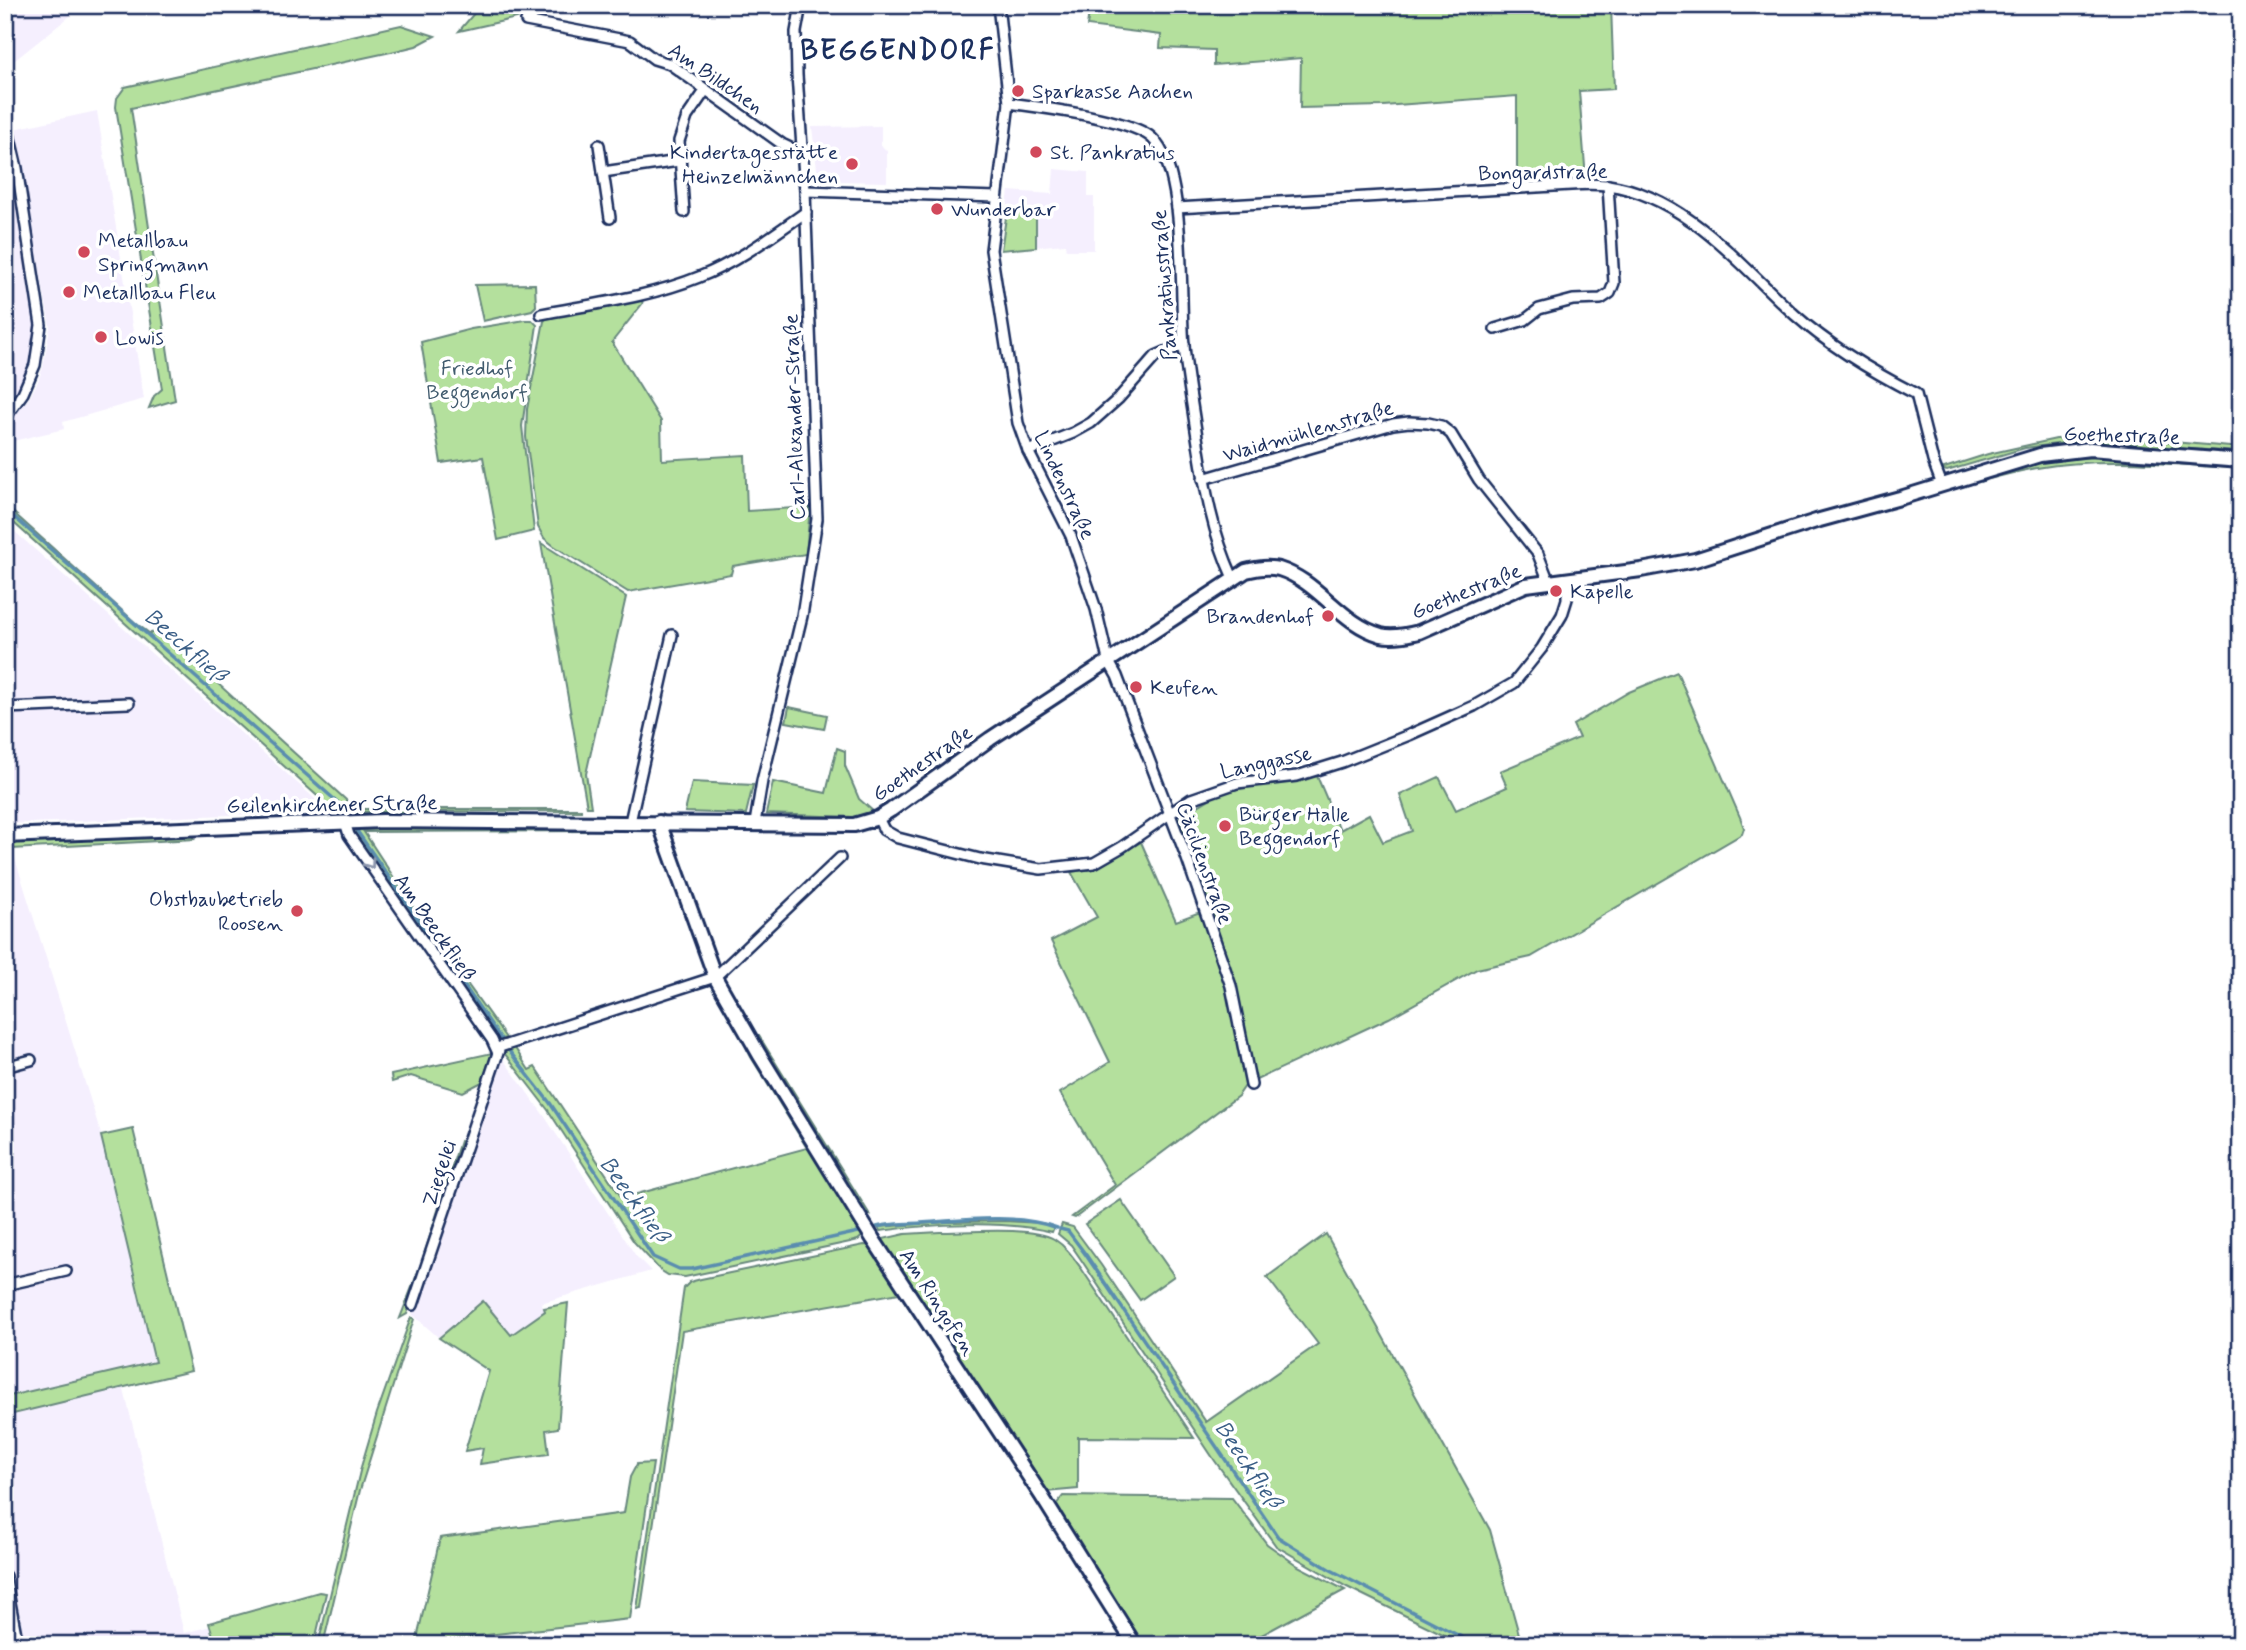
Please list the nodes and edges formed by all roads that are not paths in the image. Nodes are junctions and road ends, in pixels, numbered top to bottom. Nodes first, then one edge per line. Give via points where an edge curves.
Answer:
1 (801, 5) edge
2 (998, 5) edge
3 (526, 21) dead end
4 (705, 92) junction
5 (1009, 103) junction
6 (5, 117) edge
7 (599, 145) dead end
8 (803, 154) junction
9 (679, 162) junction
10 (603, 172) junction
11 (1608, 185) junction
12 (805, 191) junction
13 (997, 197) junction
14 (1177, 208) junction
15 (684, 212) dead end
16 (806, 212) junction
17 (610, 218) dead end
18 (541, 314) dead end
19 (1495, 328) dead end
20 (1184, 344) junction
21 (5, 418) edge
22 (1028, 451) junction
23 (2241, 461) edge
24 (1203, 479) junction
25 (1942, 485) junction
26 (1233, 578) junction
27 (1567, 579) junction
28 (1549, 582) junction
29 (672, 635) dead end
30 (1108, 660) junction
31 (129, 703) dead end
32 (5, 708) edge
33 (1168, 814) junction
34 (878, 818) junction
35 (345, 822) junction
36 (630, 822) junction
37 (659, 822) junction
38 (755, 823) junction
39 (5, 836) edge
40 (840, 859) dead end
41 (715, 977) junction
42 (497, 1051) junction
43 (31, 1060) dead end
44 (5, 1067) edge
45 (1251, 1085) dead end
46 (66, 1271) dead end
47 (5, 1285) edge
48 (413, 1306) dead end
49 (5, 1576) edge
50 (18, 1645) edge
51 (1135, 1645) edge

1 - 8 street, Carl-Alexander-Straße via 796,32
2 - 5 street, Lindenstraße
3 - 4 street, Am Bildchen via 630,41
4 - 8 street, Am Bildchen
4 - 9 street via 682,129
5 - 13 street, Lindenstraße
5 - 14 street, Pankratiusstraße via 1063,110 1142,130 1164,153
6 - 21 street via 41,325 35,365
7 - 10 street
8 - 12 street, Carl-Alexander-Straße
9 - 10 street
9 - 15 street
10 - 17 street
11 - 14 street, Bongardstraße
11 - 19 street via 1614,284 1610,293 1601,299 1539,309 1525,320
11 - 25 street, Bongardstraße via 1662,204 1698,226 1806,324 1845,353 1916,394
12 - 13 street
12 - 16 street, Carl-Alexander-Straße
13 - 22 street, Lindenstraße via 991,250 1018,423
14 - 20 street, Pankratiusstraße
16 - 18 street via 702,276 639,295
16 - 38 street, Carl-Alexander-Straße via 817,519 802,616
20 - 22 street via 1156,356 1091,423
20 - 24 street, Pankratiusstraße
22 - 30 street, Lindenstraße via 1076,549 1097,609
23 - 25 street, Goethestraße via 2080,450 2040,454
24 - 26 street, Pankratiusstraße via 1214,533
24 - 28 street, Waidmühlenstraße via 1393,424 1441,426 1538,554
25 - 27 street, Goethestraße via 1695,560
26 - 28 street, Goethestraße via 1264,567 1279,569 1359,625 1391,636 1419,632 1526,585
26 - 30 street, Goethestraße
27 - 28 street, Goethestraße
27 - 33 street, Langgasse via 1562,615 1514,683 1474,706 1342,762 1297,776 1237,783 1191,799
29 - 36 street
30 - 33 street, Cäcilienstraße
30 - 34 street, Goethestraße
31 - 32 street
33 - 34 street, Langgasse via 1094,863 1041,869 915,844 884,830
33 - 45 street, Cäcilienstraße via 1231,986
34 - 38 street, Goethestraße via 854,825
35 - 36 street, Geilenkirchener Straße
35 - 39 street, Geilenkirchener Straße
35 -> 42 street, Am Beeckfließ via 349,835
36 - 37 street, Geilenkirchener Straße
37 - 38 street, Goethestraße
37 - 41 street, Am Ringofen
40 - 41 street
41 - 42 street via 508,1042
41 - 51 street, Am Ringofen via 873,1240
42 - 48 street, Ziegelei
43 - 44 street
46 - 47 street
49 - 50 street

